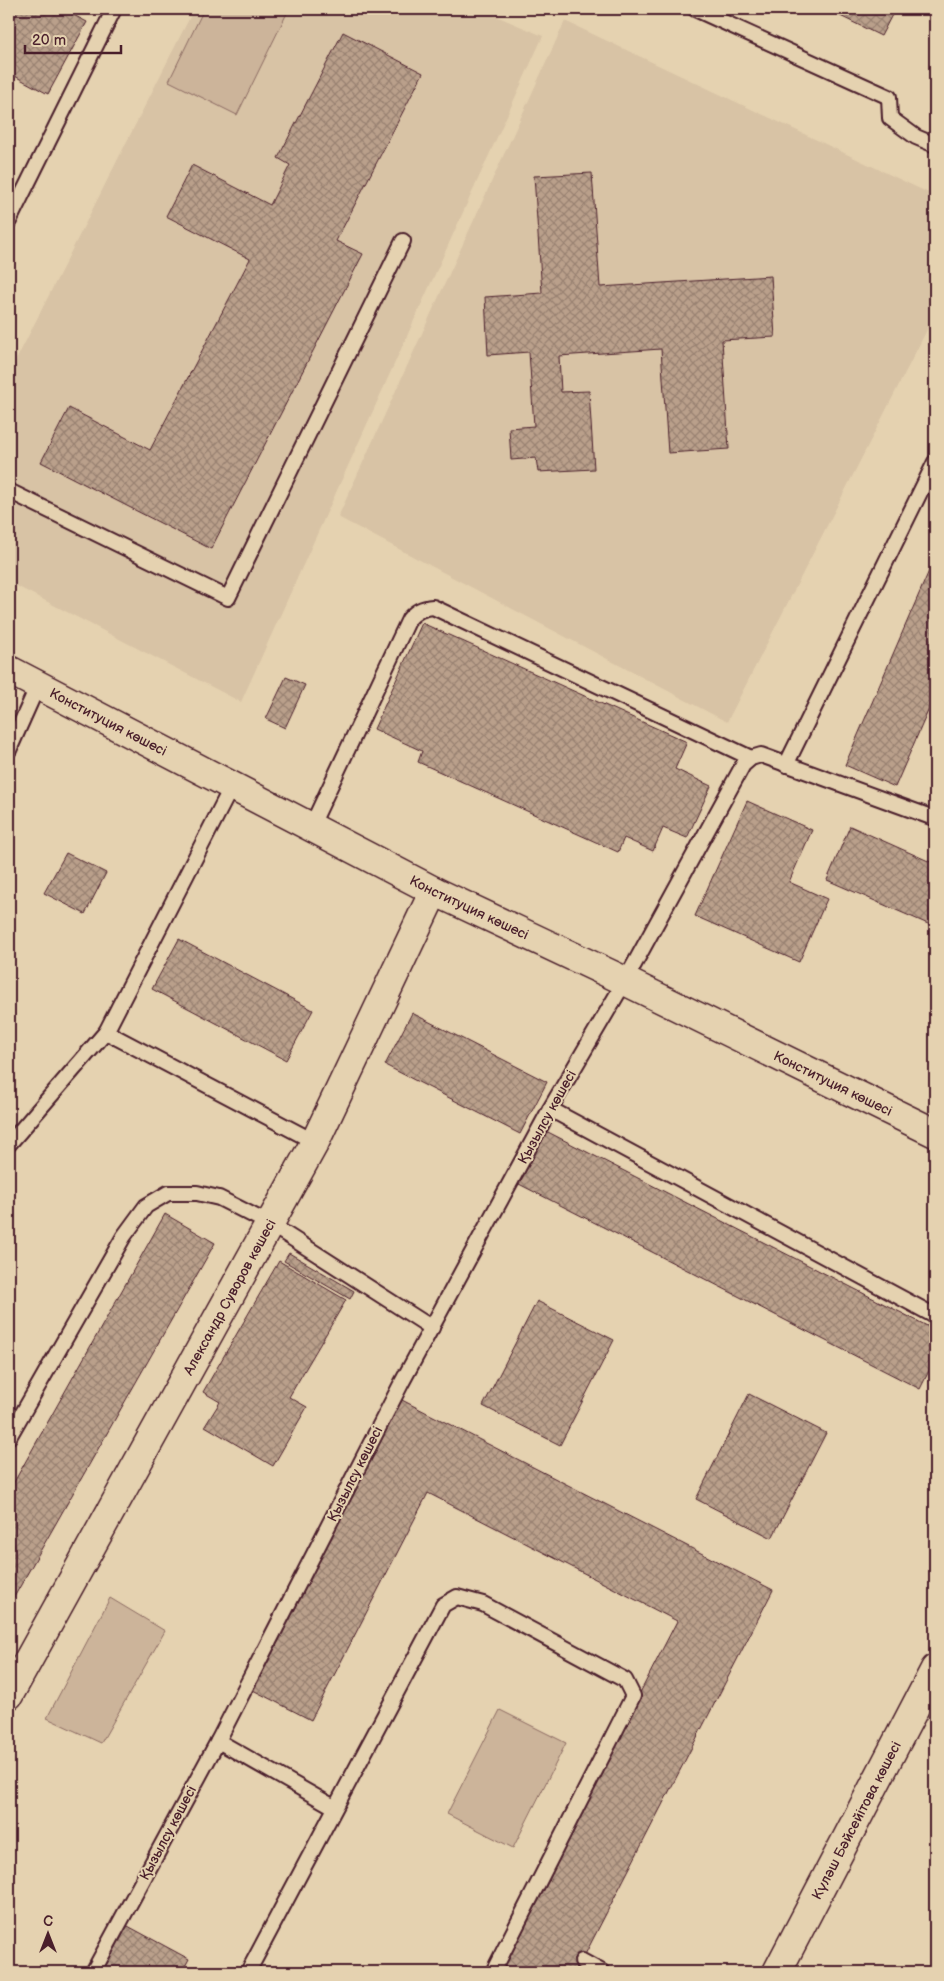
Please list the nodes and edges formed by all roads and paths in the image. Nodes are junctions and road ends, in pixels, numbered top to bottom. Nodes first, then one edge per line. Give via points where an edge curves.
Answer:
1 (114, 9) edge
2 (695, 9) edge
3 (935, 145) edge
4 (9, 221) edge
5 (403, 241) dead end
6 (935, 462) edge
7 (9, 491) edge
8 (9, 670) edge
9 (38, 685) junction
10 (9, 750) edge
11 (751, 758) junction
12 (786, 765) junction
13 (232, 786) junction
14 (935, 817) edge
15 (311, 827) junction
16 (434, 891) junction
17 (626, 981) junction
18 (106, 1032) junction
19 (550, 1109) junction
20 (935, 1133) edge
21 (315, 1142) junction
22 (9, 1144) edge
23 (270, 1224) junction
24 (935, 1316) edge
25 (432, 1328) junction
26 (9, 1437) edge
27 (935, 1670) edge
28 (9, 1696) edge
29 (218, 1740) junction
30 (334, 1807) junction
31 (582, 1961) dead end
32 (93, 1972) edge
33 (248, 1972) edge
34 (493, 1972) edge
35 (602, 1972) edge
36 (777, 1972) edge

1 - 4 lane
2 - 3 lane via 889,97 890,118 916,137
5 - 7 lane via 228,598
6 - 12 lane
8 - 9 street, Конституция көшесі
9 - 10 lane
9 - 13 street, Конституция көшесі
11 - 12 lane via 761,755
11 - 15 lane via 433,608 423,608 409,619
11 - 17 lane, Қызылсу көшесі via 743,765
12 - 14 lane
13 - 15 street, Конституция көшесі
13 - 18 lane
15 - 16 street, Конституция көшесі
16 - 17 street, Конституция көшесі
16 - 21 street, Александр Суворов көшесі
17 - 19 lane, Қызылсу көшесі
17 - 20 street, Конституция көшесі
18 - 21 lane
18 - 22 lane
19 - 24 lane
19 - 25 lane, Қызылсу көшесі
21 - 23 street, Александр Суворов көшесі
23 - 25 lane
23 - 26 lane via 219,1198 197,1194 168,1194 146,1206 124,1236
23 - 28 street, Александр Суворов көшесі
25 - 29 lane, Қызылсу көшесі
27 - 36 street, Күләш Бәйсейітова көшесі
29 - 30 lane
29 - 32 lane, Қызылсу көшесі
30 - 33 lane
30 - 34 lane via 442,1605 457,1597 483,1604 625,1680 633,1696
31 - 35 lane

